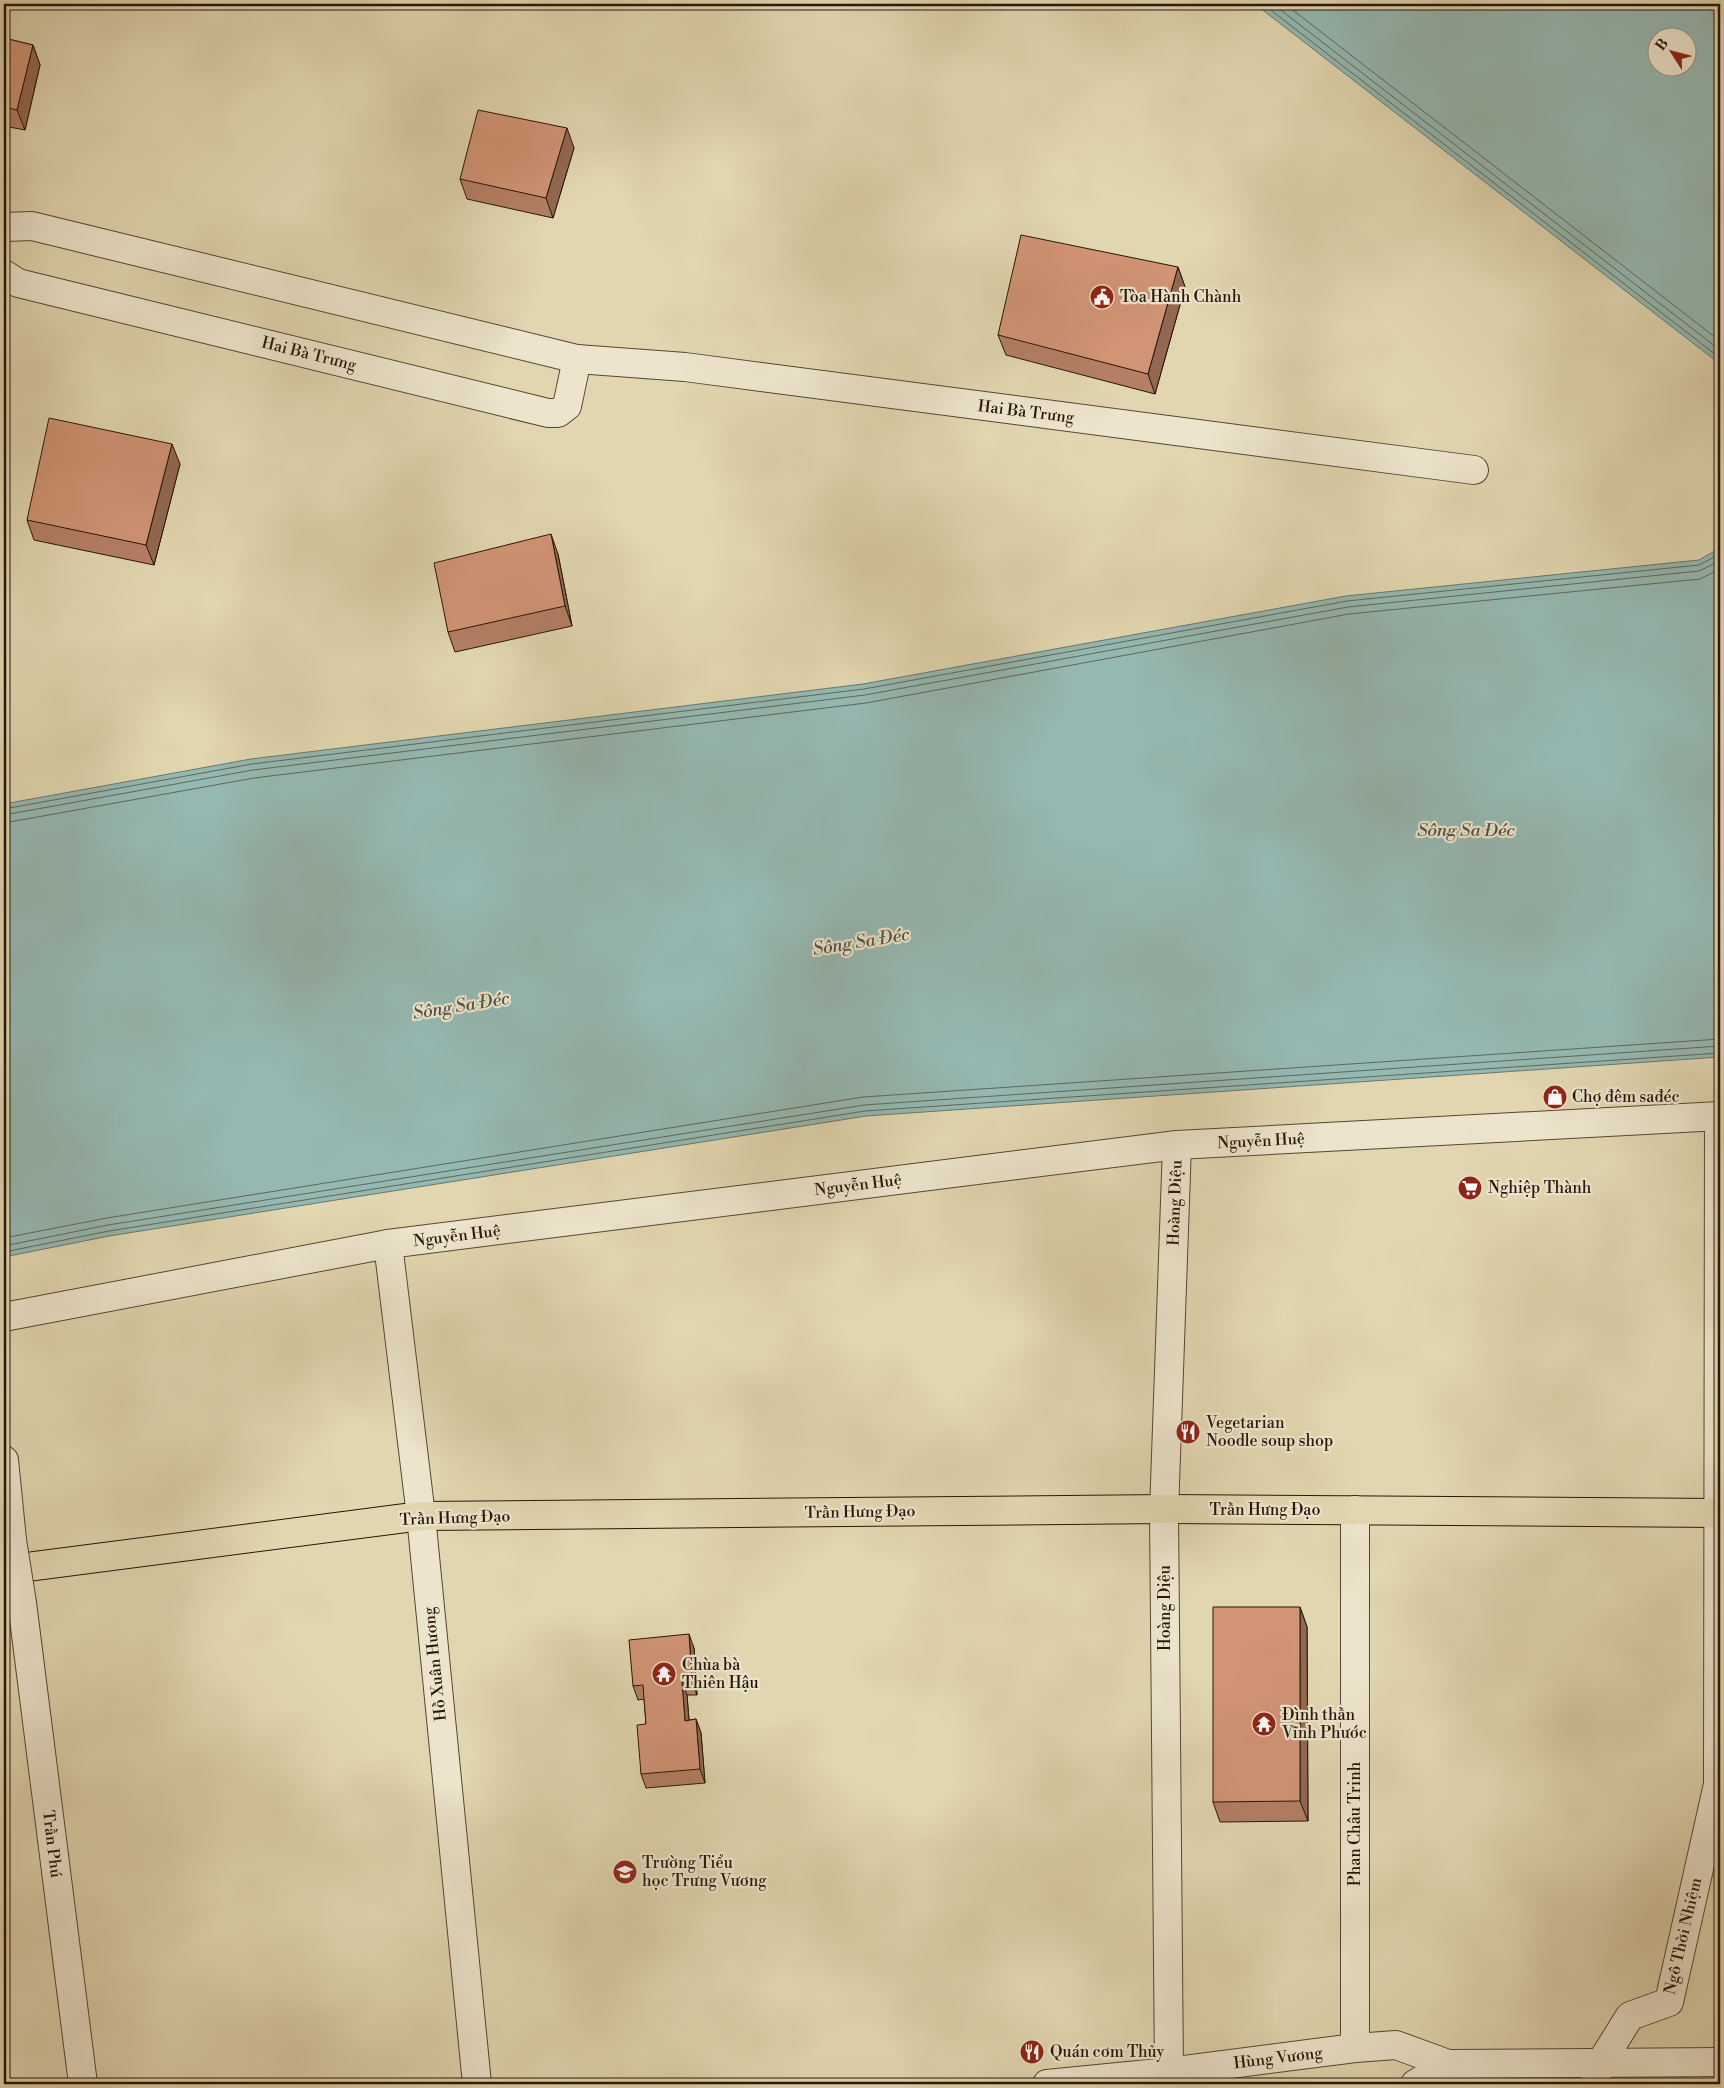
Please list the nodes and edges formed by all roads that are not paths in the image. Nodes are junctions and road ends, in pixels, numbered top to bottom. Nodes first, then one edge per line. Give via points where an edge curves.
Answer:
1 (4, 227) edge
2 (4, 274) edge
3 (577, 359) junction
4 (1474, 470) dead end
5 (1720, 1116) edge
6 (1177, 1145) junction
7 (388, 1244) junction
8 (4, 1317) edge
9 (4, 1460) edge
10 (1165, 1509) junction
11 (1355, 1510) junction
12 (1720, 1513) edge
13 (421, 1516) junction
14 (4, 1570) edge
15 (1355, 2048) junction
16 (1720, 2062) edge
17 (1448, 2064) junction
18 (1168, 2072) junction
19 (1597, 2074) edge
20 (83, 2084) edge
21 (478, 2084) edge
22 (1047, 2084) edge
23 (1415, 2084) edge

1 - 3 street, Hai Bà Trưng via 32,226
2 - 3 street, Hai Bà Trưng via 18,283 548,413 558,413 567,406
3 - 4 street, Hai Bà Trưng via 694,368
5 - 6 street, Nguyễn Huệ
5 - 12 street, Ngô Thời Nhiệm
6 - 7 street, Nguyễn Huệ
6 - 10 street, Hoàng Diệu
7 - 8 street, Nguyễn Huệ
7 - 13 street, Hồ Xuân Hương
9 - 20 street, Trần Phú, bridge
10 - 11 main road, Trần Hưng Đạo
10 - 13 main road, Trần Hưng Đạo
10 - 18 street, Hoàng Diệu
11 - 12 main road, Trần Hưng Đạo
11 - 15 street, Phan Châu Trinh
12 - 19 street, Ngô Thời Nhiệm via 1718,1784 1669,2002 1630,2016
13 - 14 main road, Trần Hưng Đạo
13 - 21 street, Hồ Xuân Hương
15 - 17 street, Hùng Vương via 1396,2045
15 - 18 street, Hùng Vương
16 - 19 street, Hùng Vương
17 - 19 street, Hùng Vương
17 - 23 street
18 - 22 street, Hùng Vương

